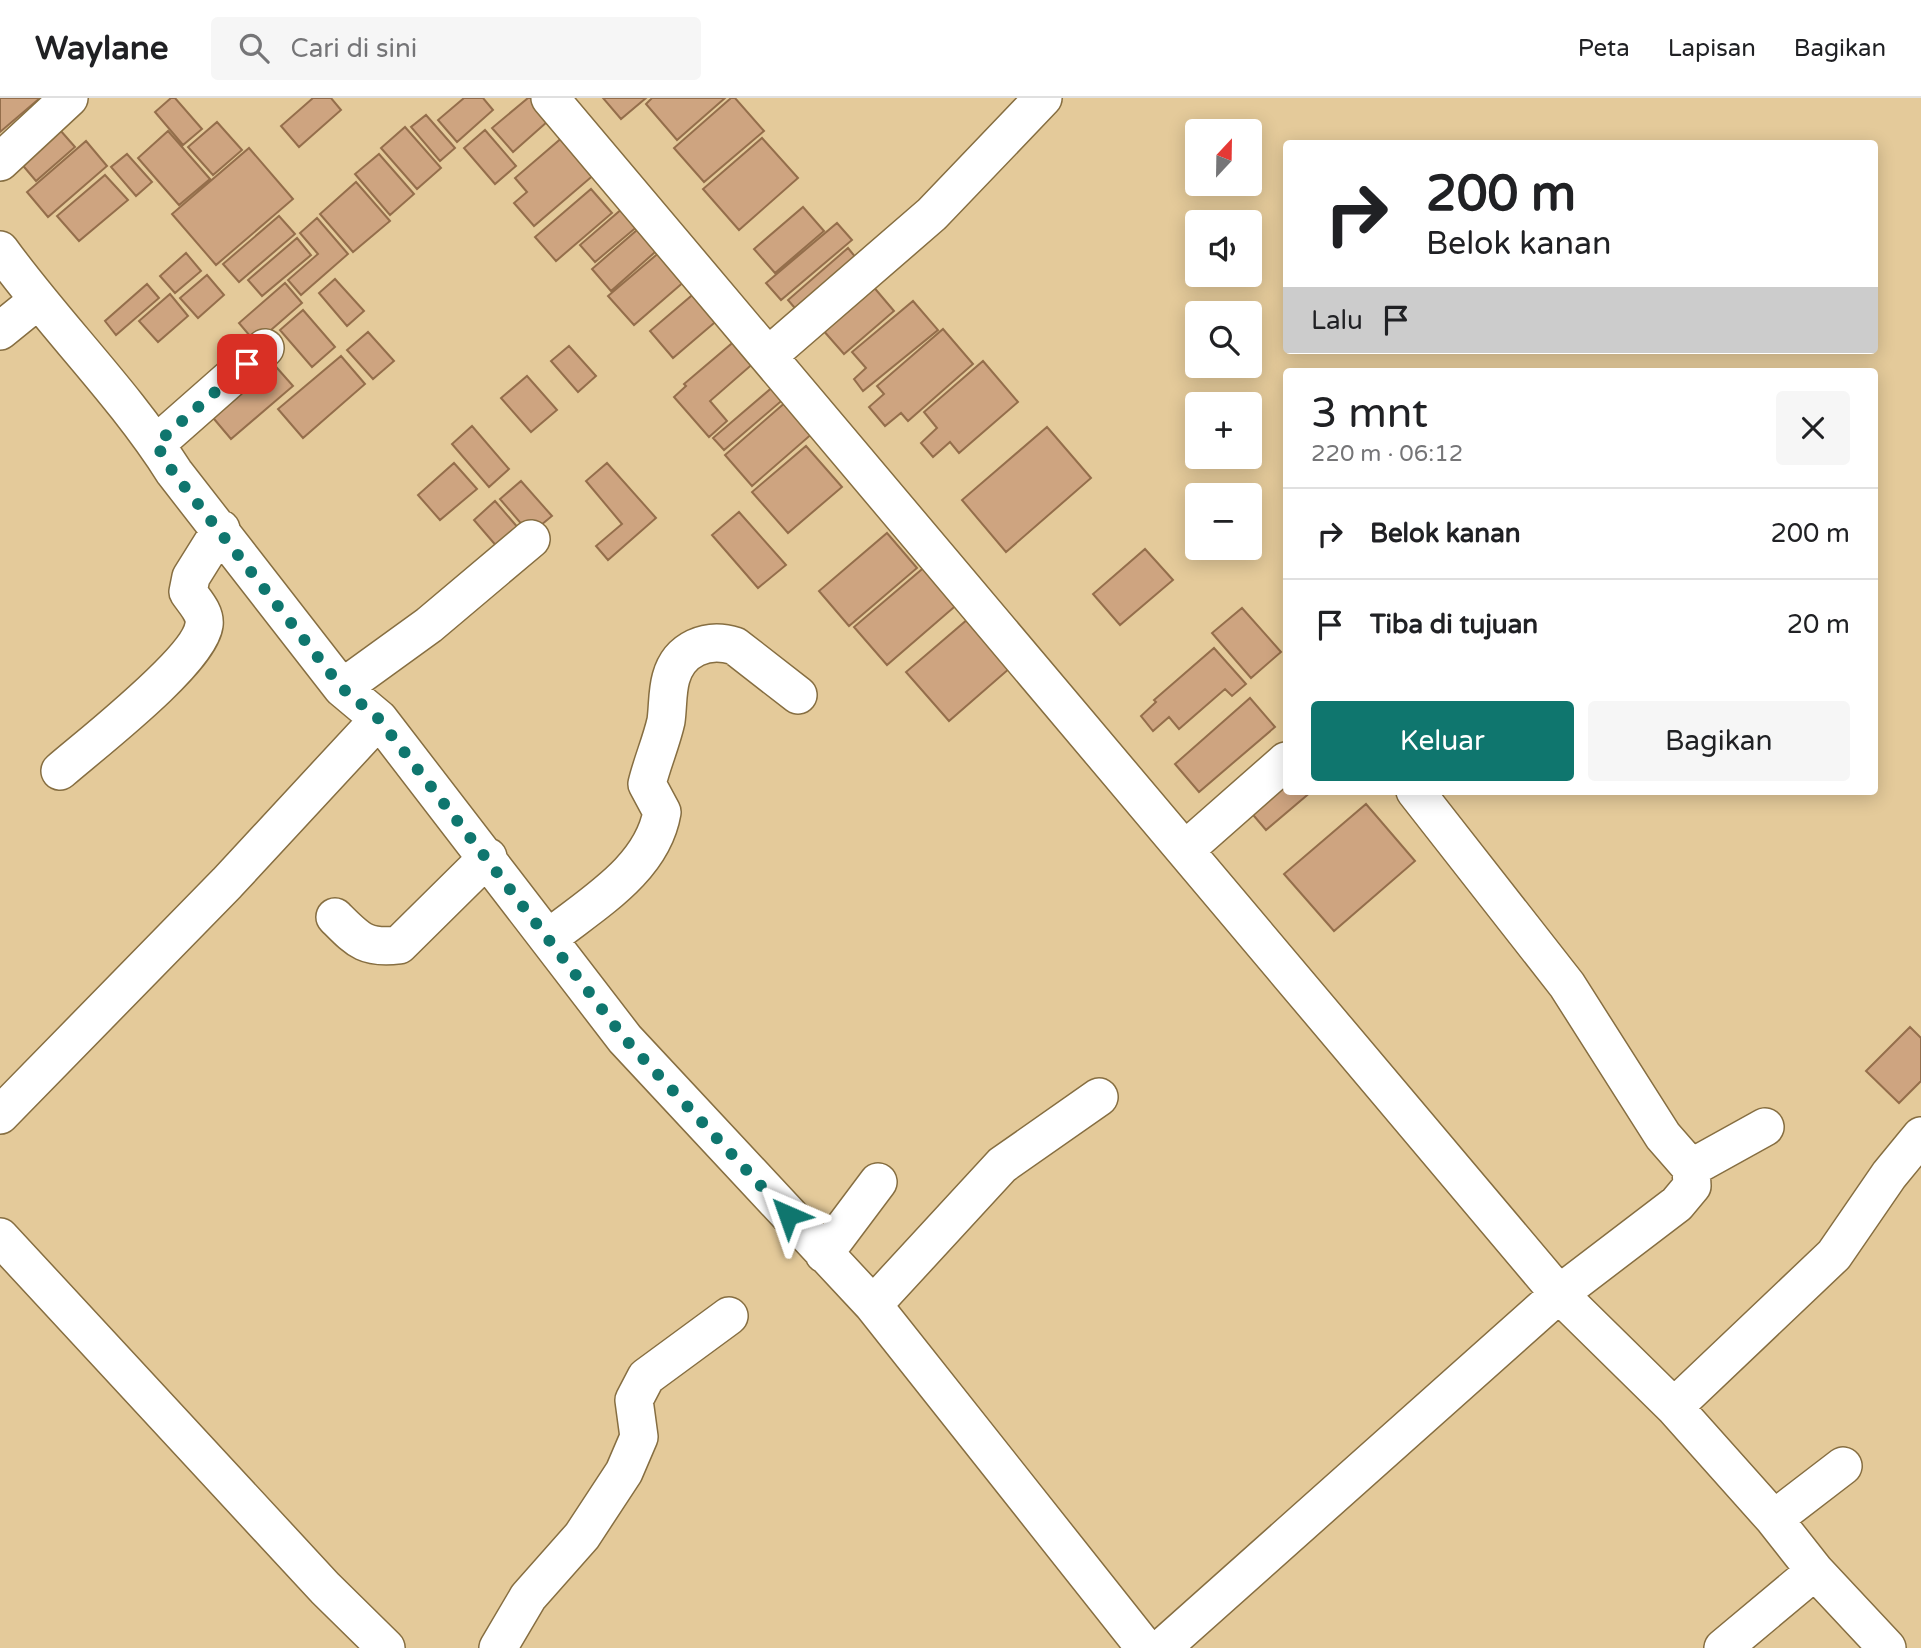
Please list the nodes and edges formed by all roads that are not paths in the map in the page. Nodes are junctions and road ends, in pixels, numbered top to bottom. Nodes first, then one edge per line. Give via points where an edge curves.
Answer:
1 (69, 98) edge
2 (550, 98) edge
3 (1043, 98) edge
4 (0, 162) edge
5 (0, 250) edge
6 (37, 301) junction
7 (0, 331) edge
8 (265, 348) dead end
9 (768, 356) junction
10 (156, 444) junction
11 (221, 529) junction
12 (531, 539) dead end
13 (342, 688) junction
14 (798, 695) dead end
15 (379, 719) junction
16 (1283, 764) edge
17 (60, 771) dead end
18 (1418, 795) edge
19 (1185, 850) junction
20 (488, 857) junction
21 (335, 917) dead end
22 (549, 938) junction
23 (1099, 1097) dead end
24 (0, 1115) edge
25 (1765, 1127) dead end
26 (1921, 1136) edge
27 (1691, 1168) junction
28 (878, 1182) dead end
29 (0, 1237) edge
30 (824, 1254) junction
31 (1559, 1294) junction
32 (873, 1306) junction
33 (729, 1316) dead end
34 (1674, 1407) junction
35 (1843, 1466) dead end
36 (1774, 1519) junction
37 (1815, 1571) junction
38 (386, 1648) edge
39 (498, 1648) edge
40 (1145, 1648) edge
41 (1162, 1648) edge
42 (1723, 1648) edge
43 (1887, 1648) edge

1 - 4 street
2 - 9 street
3 - 9 street via 932,214
5 - 6 street
6 - 7 street
6 - 10 street
8 - 10 street
9 - 19 street
10 - 11 street via 173,472
11 - 13 street
11 - 17 street via 191,577 188,592 205,624 198,640 174,669
12 - 13 street via 429,625
13 - 15 street
14 - 22 street via 735,646 702,644 684,655 670,681 666,720 647,784 662,812 655,837 635,869
15 - 20 street
15 - 24 street via 227,883
16 - 19 street
18 - 27 street via 1567,985 1663,1136
19 - 31 street
20 - 21 street via 398,945 360,942
20 - 22 street
22 - 30 street via 625,1039
23 - 32 street via 1002,1165
25 - 27 street
26 - 34 street via 1833,1255
27 - 31 street via 1692,1185 1677,1204
28 - 30 street
29 - 38 street
30 - 32 street
31 - 34 street
31 - 41 street
32 - 40 street
33 - 39 street via 646,1377 634,1400 639,1437 624,1472 582,1536 528,1597
34 - 36 street
35 - 36 street
36 - 37 street
37 - 42 street
37 - 43 street

